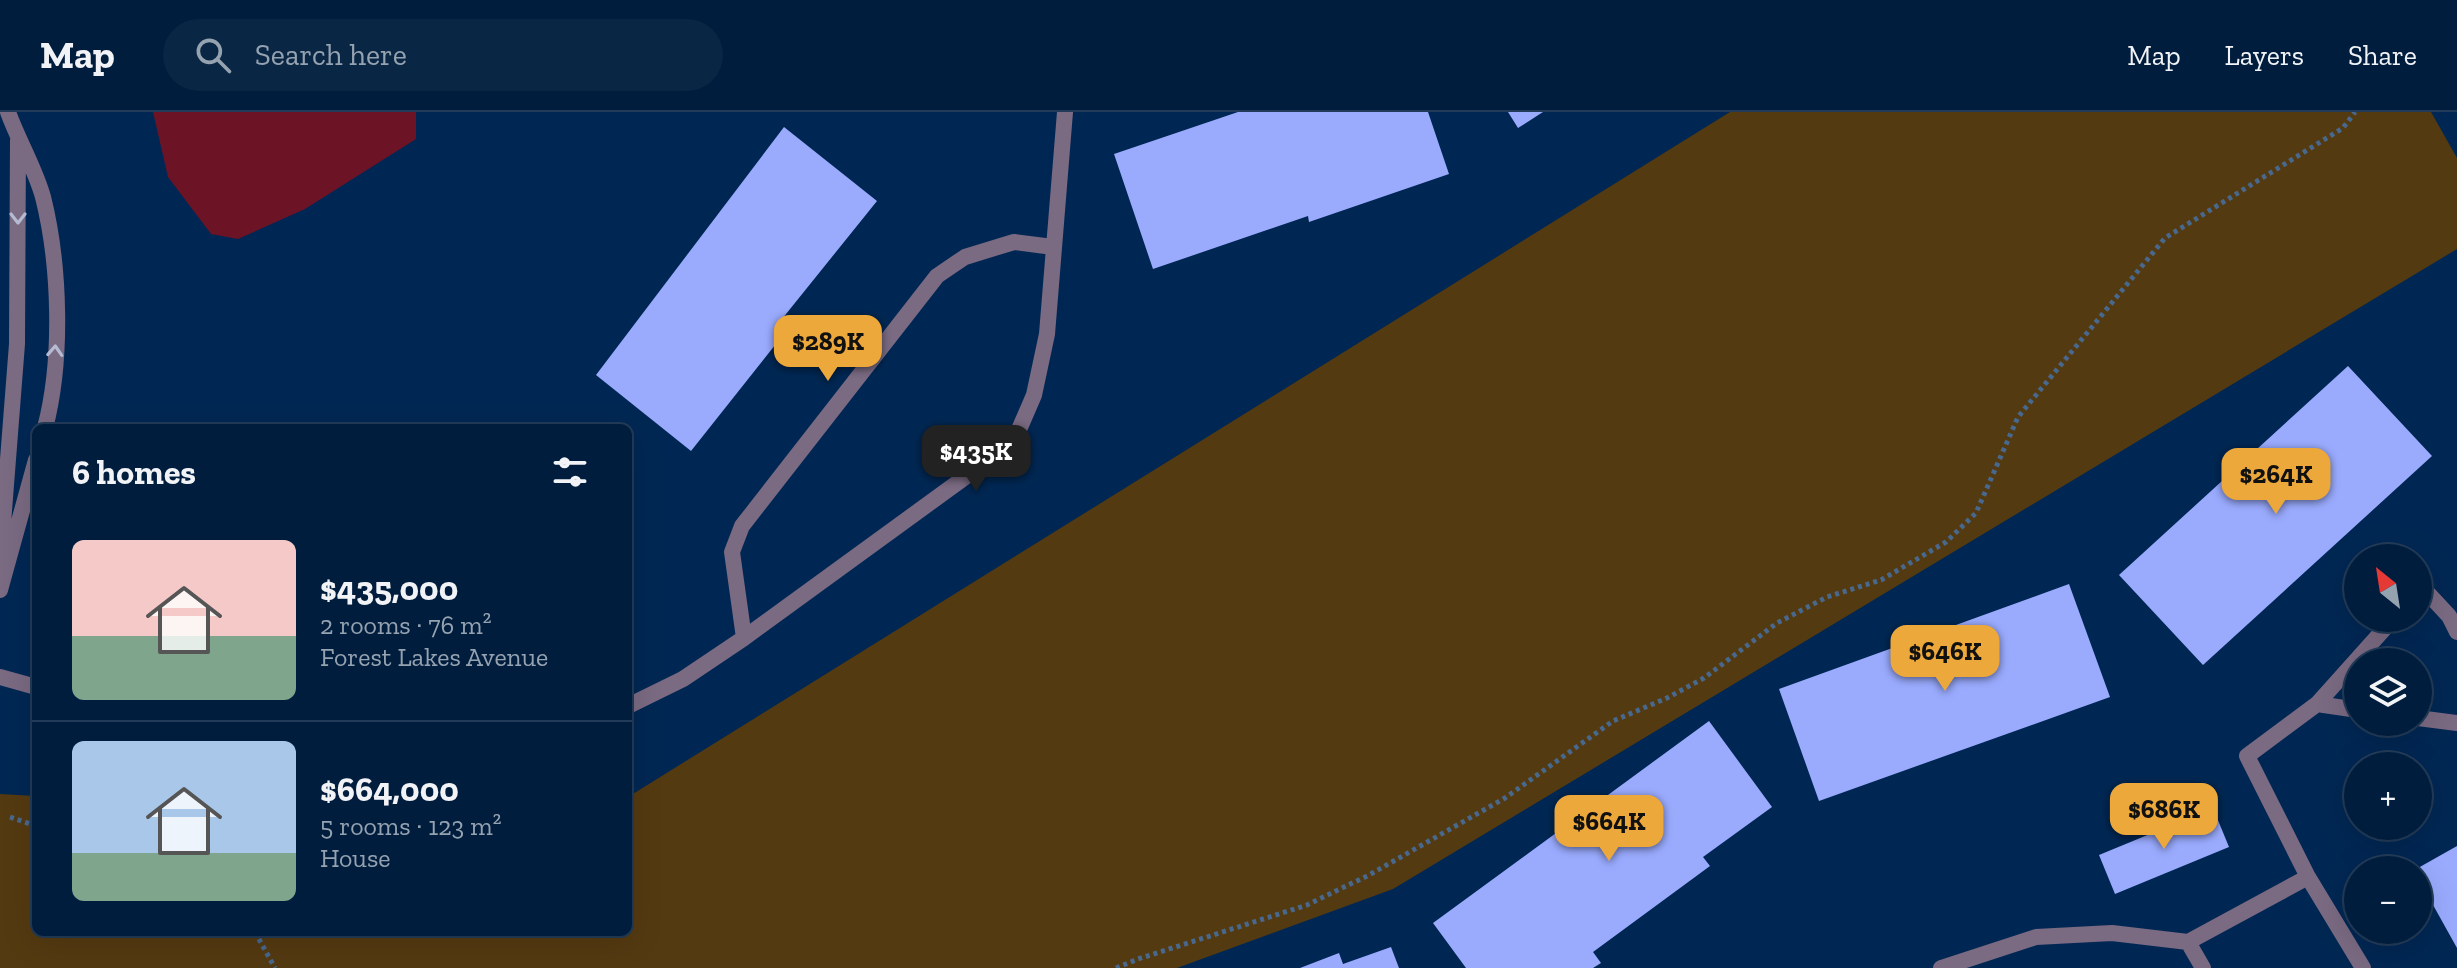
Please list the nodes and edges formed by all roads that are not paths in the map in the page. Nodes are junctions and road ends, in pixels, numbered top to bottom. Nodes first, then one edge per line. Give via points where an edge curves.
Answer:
1 (8, 112) edge
2 (1065, 112) edge
3 (18, 140) junction
4 (1053, 247) junction
5 (46, 424) edge
6 (32, 474) edge
7 (0, 562) edge
8 (0, 590) edge
9 (2432, 598) edge
10 (2381, 632) edge
11 (2457, 632) edge
12 (744, 638) junction
13 (0, 677) edge
14 (32, 686) edge
15 (632, 704) edge
16 (2317, 704) junction
17 (2344, 708) edge
18 (2432, 720) edge
19 (2457, 723) edge
20 (2308, 877) junction
21 (2188, 942) junction
22 (1941, 968) edge
23 (2203, 968) edge
24 (2363, 968) edge

1 - 3 street
2 - 4 street
5 -> 3 street via 58,291 42,196
3 -> 7 street via 17,344
4 - 12 street via 1047,334 1034,395 1018,432 990,459
4 - 12 street via 1014,242 965,257 937,276 742,526 732,552
6 - 8 street
9 - 11 street
10 - 16 street
12 - 15 street via 683,679
13 - 14 street
16 - 17 street
16 - 20 street via 2247,756
18 - 19 street
20 - 21 street
20 - 24 street
21 - 22 street via 2112,933 2036,937
21 - 23 street

